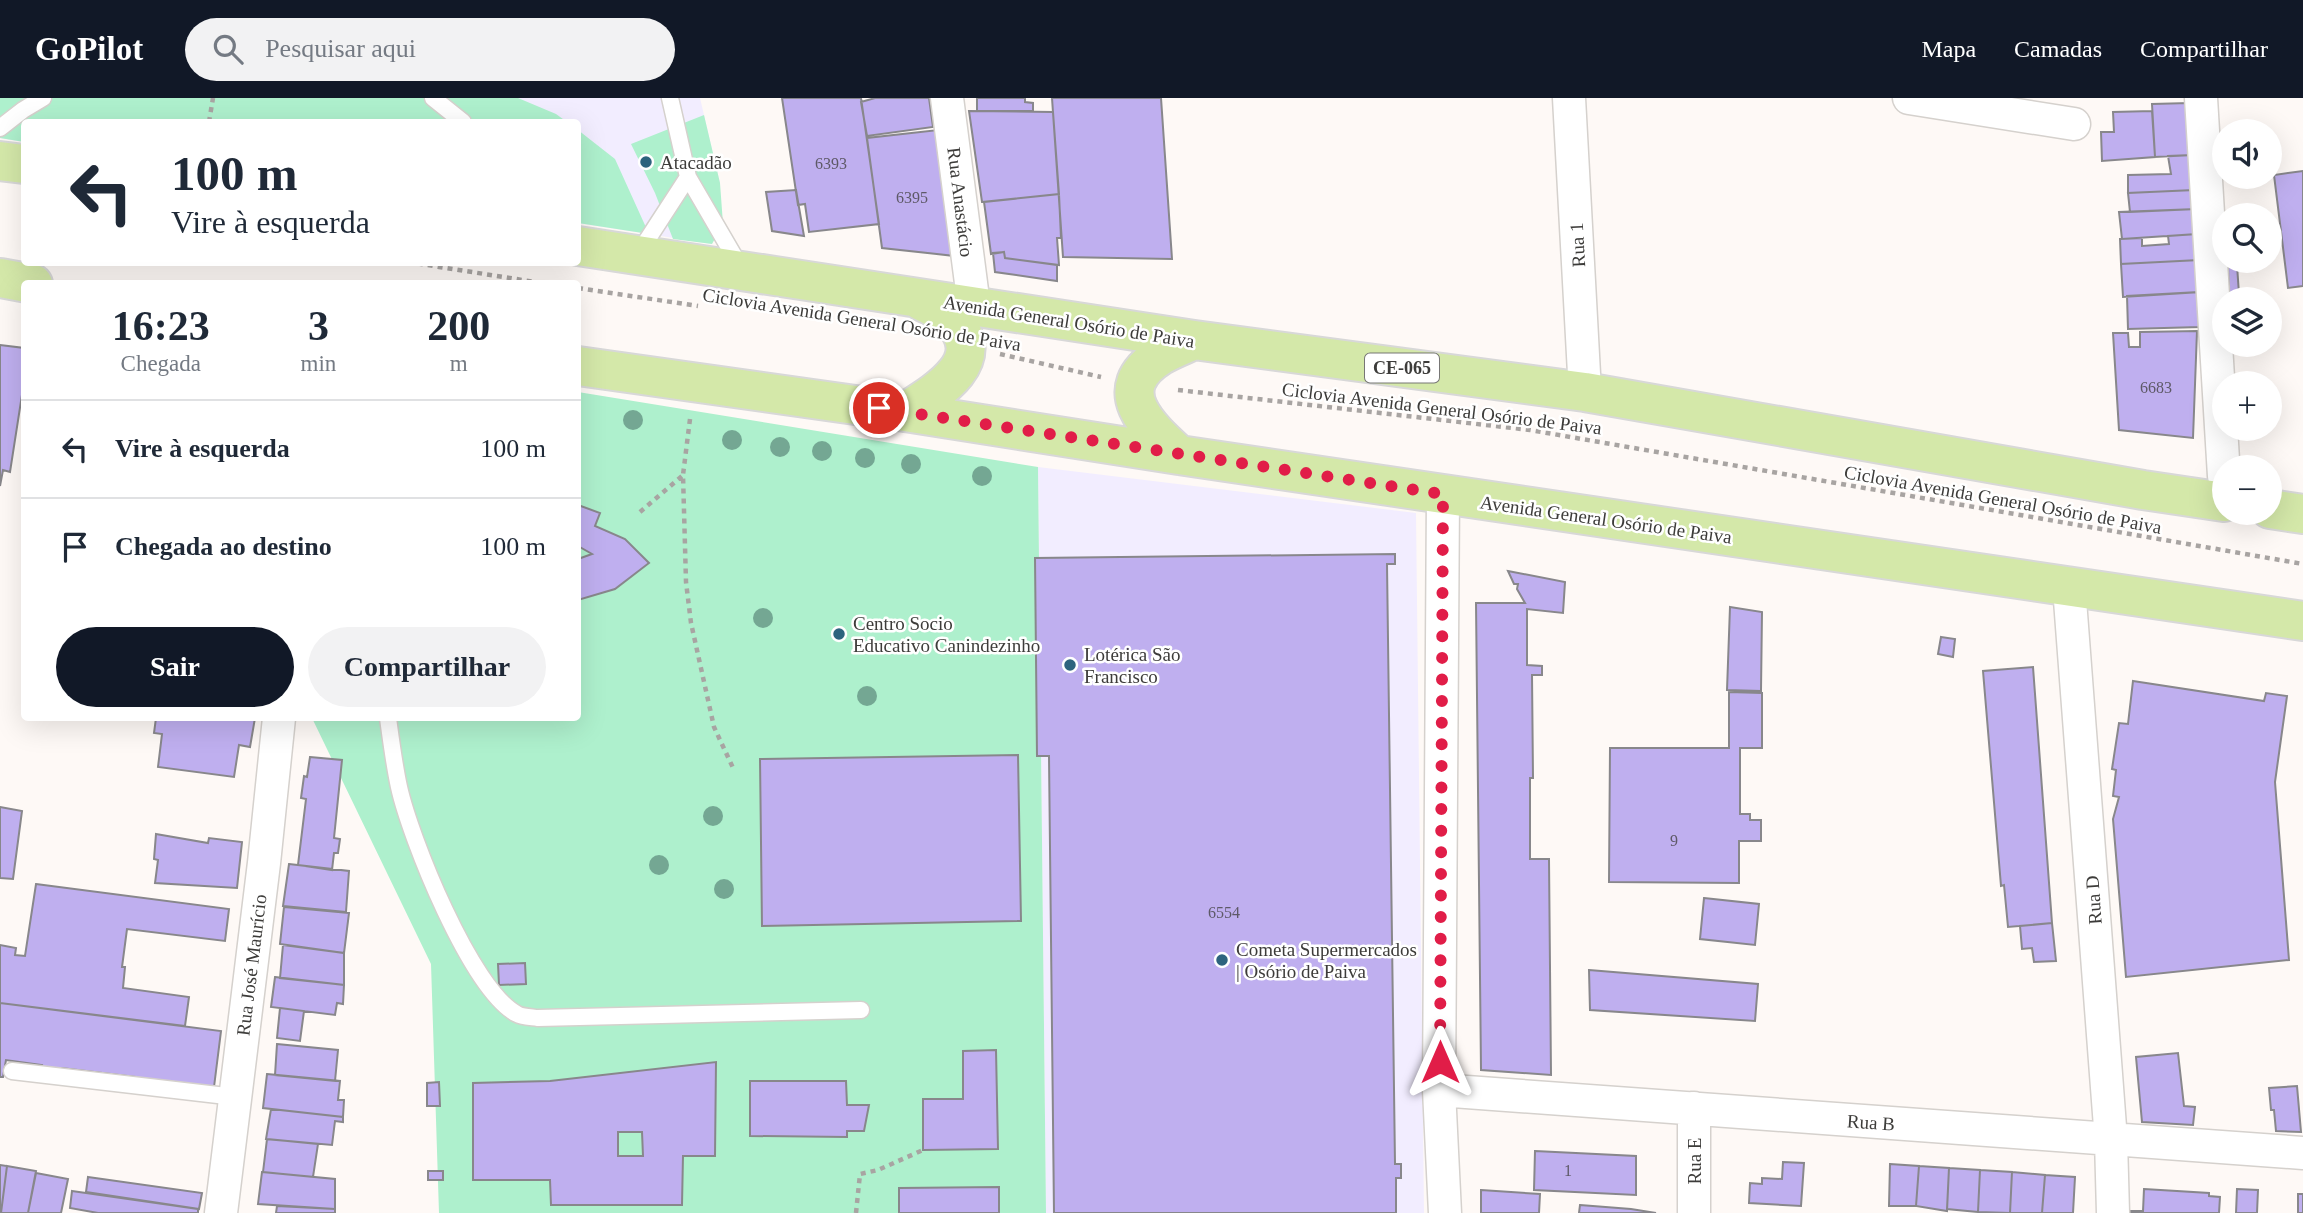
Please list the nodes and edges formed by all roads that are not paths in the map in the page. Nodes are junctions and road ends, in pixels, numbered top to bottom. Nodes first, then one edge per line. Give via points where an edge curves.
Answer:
1 (43, 98) edge
2 (433, 98) edge
3 (670, 98) edge
4 (947, 98) edge
5 (1569, 98) edge
6 (1909, 98) edge
7 (2202, 98) edge
8 (459, 119) edge
9 (2074, 124) dead end
10 (0, 128) edge
11 (0, 161) edge
12 (21, 164) edge
13 (688, 177) junction
14 (581, 247) edge
15 (637, 256) junction
16 (741, 270) junction
17 (0, 278) edge
18 (21, 282) edge
19 (917, 298) junction
20 (974, 306) junction
21 (1195, 340) junction
22 (581, 366) edge
23 (1585, 392) junction
24 (905, 412) junction
25 (2223, 455) edge
26 (1179, 456) junction
27 (1443, 494) junction
28 (2212, 500) edge
29 (2282, 511) edge
30 (2303, 514) edge
31 (2068, 587) junction
32 (2303, 621) edge
33 (279, 721) edge
34 (389, 721) edge
35 (861, 1010) dead end
36 (12, 1071) dead end
37 (1440, 1090) junction
38 (235, 1097) junction
39 (1695, 1108) junction
40 (2111, 1140) junction
41 (2303, 1153) edge
42 (220, 1213) edge
43 (1445, 1213) edge
44 (1694, 1213) edge
45 (2113, 1213) edge

1 - 10 lane
2 - 8 lane
3 - 13 lane
4 - 20 street, Rua Anastácio
5 - 23 street, Rua 1
6 - 9 street
7 - 25 street
11 - 12 main road
13 - 15 lane
13 - 16 lane
14 - 15 main road, Avenida General Osório de Paiva / CE-065
15 - 16 main road, Avenida General Osório de Paiva / CE-065
16 - 19 main road, Avenida General Osório de Paiva / CE-065
17 - 18 main road
19 - 20 main road, Avenida General Osório de Paiva / CE-065
19 - 24 main road via 951,319 967,346 965,361 950,379
20 - 21 main road, Avenida General Osório de Paiva / CE-065
21 - 23 main road, Avenida General Osório de Paiva / CE-065
21 - 26 main road via 1160,356 1142,371 1133,397 1141,416
22 - 24 main road, Avenida General Osório de Paiva
23 - 28 main road, Avenida General Osório de Paiva / CE-065
24 - 26 main road, Avenida General Osório de Paiva
26 - 27 main road, Avenida General Osório de Paiva
27 - 31 main road, Avenida General Osório de Paiva
27 - 37 street
29 - 30 main road
31 - 32 main road, Avenida General Osório de Paiva
31 - 40 street, Rua D
33 - 38 street, Rua José Maurício
34 - 35 lane via 403,800 446,916 473,964 501,1002 517,1014 538,1018
36 - 38 lane
37 - 39 street, Rua B
37 - 43 street
38 - 42 street, Rua José Maurício
39 - 40 street, Rua B
39 - 44 street, Rua E
40 - 41 street, Rua B
40 - 45 street, Rua D

